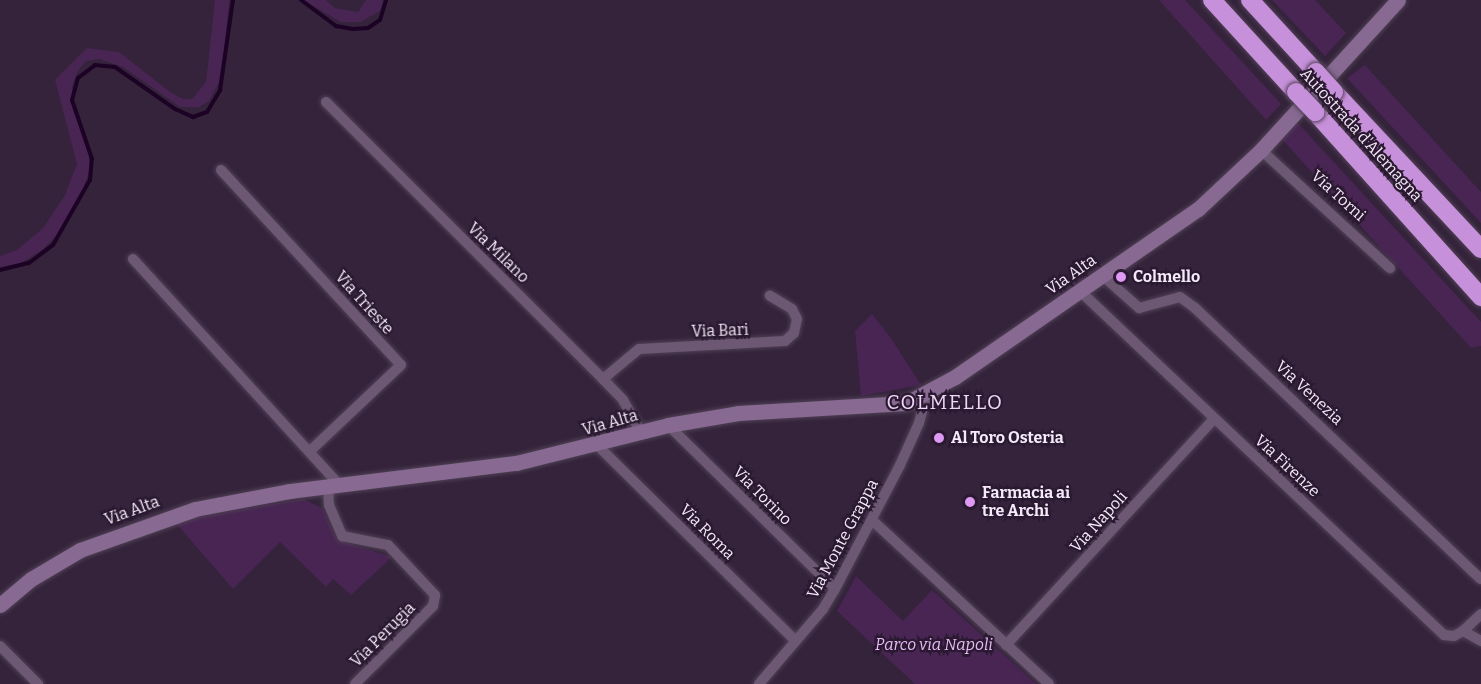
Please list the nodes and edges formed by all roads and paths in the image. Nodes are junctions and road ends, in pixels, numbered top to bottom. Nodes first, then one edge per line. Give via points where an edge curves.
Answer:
1 (1212, 0) edge
2 (1250, 0) edge
3 (1398, 0) edge
4 (326, 102) dead end
5 (1261, 150) junction
6 (221, 170) dead end
7 (1481, 249) edge
8 (133, 259) dead end
9 (1390, 268) dead end
10 (1102, 275) junction
11 (1080, 291) junction
12 (770, 296) dead end
13 (1481, 297) edge
14 (603, 379) junction
15 (927, 393) junction
16 (1214, 419) junction
17 (668, 425) junction
18 (641, 433) junction
19 (597, 445) junction
20 (310, 451) junction
21 (334, 487) junction
22 (872, 520) junction
23 (1481, 579) edge
24 (835, 589) junction
25 (0, 605) edge
26 (1481, 614) edge
27 (1463, 631) junction
28 (796, 641) junction
29 (1481, 641) edge
30 (1006, 645) junction
31 (0, 646) edge
32 (38, 684) edge
33 (355, 684) edge
34 (759, 684) edge
35 (1049, 684) edge

1 - 13 highway, Autostrada d'Alemagna, bridge
2 - 7 highway, Autostrada d'Alemagna, bridge
3 - 5 main road
4 - 14 street, Via Milano
5 - 9 street, Via Torni
5 - 10 main road, Via Alta via 1198,209
6 - 20 street, Via Trieste via 401,365
8 - 20 street
10 - 11 main road, Via Alta
10 - 23 street, Via Venezia via 1139,308 1180,297 1194,307
11 - 15 main road, Via Alta
11 - 16 street, Via Firenze
12 - 14 street, Via Bari via 792,309 797,319 794,333 785,341 639,349
14 - 18 street, Via Milano via 623,400
15 - 17 main road, Via Alta via 906,403 878,408 738,413
15 - 22 street, Via Monte Grappa via 919,423
16 - 27 street, Via Firenze via 1444,635 1454,636
16 - 30 street, Via Napoli
17 - 18 main road, Via Alta
17 - 24 street, Via Torino
18 - 19 main road, Via Alta
19 - 21 main road, Via Alta via 496,467
19 - 28 street, Via Roma
20 - 21 street
21 - 25 main road, Via Alta via 242,499 132,529 70,556 31,579
21 - 33 street, Via Perugia via 331,514 342,536 388,545 435,595 433,606
22 - 24 street, Via Monte Grappa
22 - 30 street
24 - 28 street, Via Monte Grappa
26 - 27 street
27 - 29 street, Via Firenze
28 - 34 street, Via Monte Grappa
30 - 35 street
31 - 32 street

